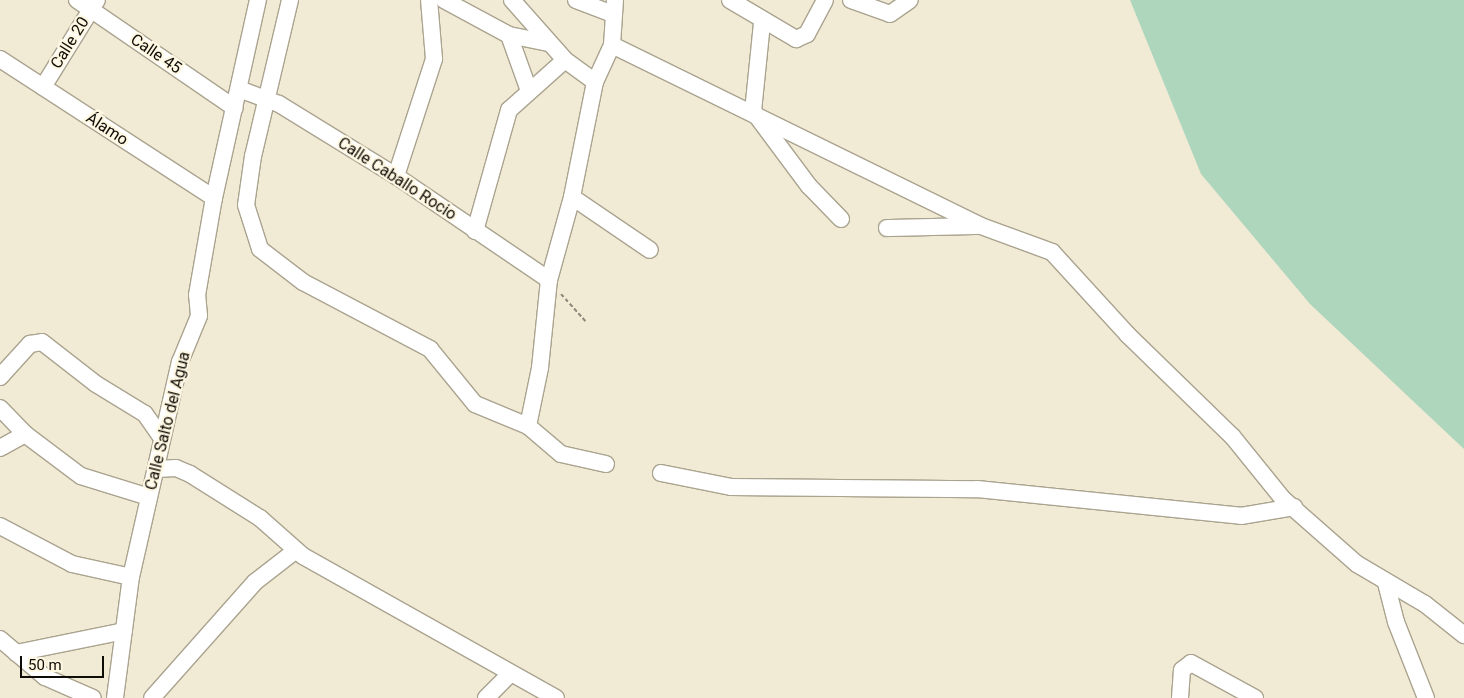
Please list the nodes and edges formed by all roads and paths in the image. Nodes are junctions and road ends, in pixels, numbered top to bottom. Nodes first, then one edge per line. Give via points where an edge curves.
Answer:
1 (76, 0) edge
2 (258, 0) edge
3 (290, 0) edge
4 (428, 0) edge
5 (444, 0) edge
6 (512, 0) edge
7 (576, 0) edge
8 (730, 0) edge
9 (824, 0) edge
10 (851, 0) edge
11 (910, 0) edge
12 (94, 5) edge
13 (614, 7) edge
14 (762, 23) junction
15 (509, 35) junction
16 (549, 43) junction
17 (612, 44) junction
18 (0, 59) edge
19 (565, 60) junction
20 (595, 82) junction
21 (43, 87) junction
22 (528, 88) junction
23 (239, 89) junction
24 (265, 98) junction
25 (236, 108) junction
26 (753, 111) junction
27 (396, 176) junction
28 (572, 197) junction
29 (214, 198) junction
30 (841, 219) dead end
31 (981, 226) junction
32 (887, 228) dead end
33 (475, 231) junction
34 (650, 250) dead end
35 (549, 280) junction
36 (586, 322) dead end
37 (0, 377) edge
38 (0, 408) edge
39 (528, 426) junction
40 (25, 434) junction
41 (161, 437) junction
42 (0, 448) edge
43 (606, 464) dead end
44 (158, 469) junction
45 (661, 473) dead end
46 (149, 497) junction
47 (1294, 507) junction
48 (0, 526) edge
49 (295, 551) junction
50 (131, 578) junction
51 (1386, 583) junction
52 (124, 631) junction
53 (1464, 635) edge
54 (0, 639) edge
55 (16, 653) junction
56 (509, 674) junction
57 (94, 698) edge
58 (115, 698) edge
59 (152, 698) edge
60 (486, 698) edge
61 (556, 698) edge
62 (1180, 698) edge
63 (1255, 698) edge
64 (1426, 698) edge

1 - 12 street, Calle 45
2 - 23 street, Calle Salto del Agua
3 - 24 street
4 - 27 street via 434,59
5 - 15 street
6 - 16 street
7 - 13 street
8 - 14 street
9 - 14 street via 800,38
10 - 11 street via 890,14
12 - 21 street, Calle 20
12 - 25 street, Calle 45
13 - 17 street
14 - 26 street
15 - 16 street
15 - 22 street
16 - 19 street
17 - 20 street
17 - 26 street
18 - 21 street, Álamo
19 - 20 street
19 - 22 street
20 - 28 street
21 - 29 street, Álamo
22 - 33 street via 504,122
23 - 24 street, Calle Caballo Rocio
23 - 25 street, Calle Salto del Agua
24 - 27 street, Calle Caballo Rocio
24 - 39 street via 246,206 252,234 264,253 287,271 438,356 475,404
25 - 29 street, Calle Salto del Agua
26 - 30 street via 808,186
26 - 31 street
27 - 33 street, Calle Caballo Rocio
28 - 34 street
28 - 35 street
29 - 41 street, Calle Salto del Agua via 197,295 200,316 180,362
31 - 32 street
31 - 47 street via 1052,252 1128,336 1232,436
33 - 35 street, Calle Caballo Rocio
35 - 36 path
35 - 39 street via 540,368
37 - 41 street via 30,344 42,342 96,384 145,414
38 - 40 street
39 - 43 street via 562,454
40 - 42 street
40 - 46 street via 81,476
41 - 44 street, Calle Salto del Agua
44 - 46 street, Calle Salto del Agua
44 - 49 street via 176,468 190,474 260,518
45 - 47 street via 731,487 977,489 1241,516
46 - 50 street, Calle Salto del Agua
47 - 51 street via 1357,564
48 - 50 street via 72,564
49 - 56 street
49 - 59 street via 255,582 216,632
50 - 52 street, Calle Salto del Agua
51 - 53 street via 1425,604
51 - 64 street via 1402,639
52 - 55 street
52 - 58 street, Calle Salto del Agua
54 - 55 street
55 - 57 street via 59,686
56 - 60 street
56 - 61 street
62 - 63 street via 1182,670 1190,663

